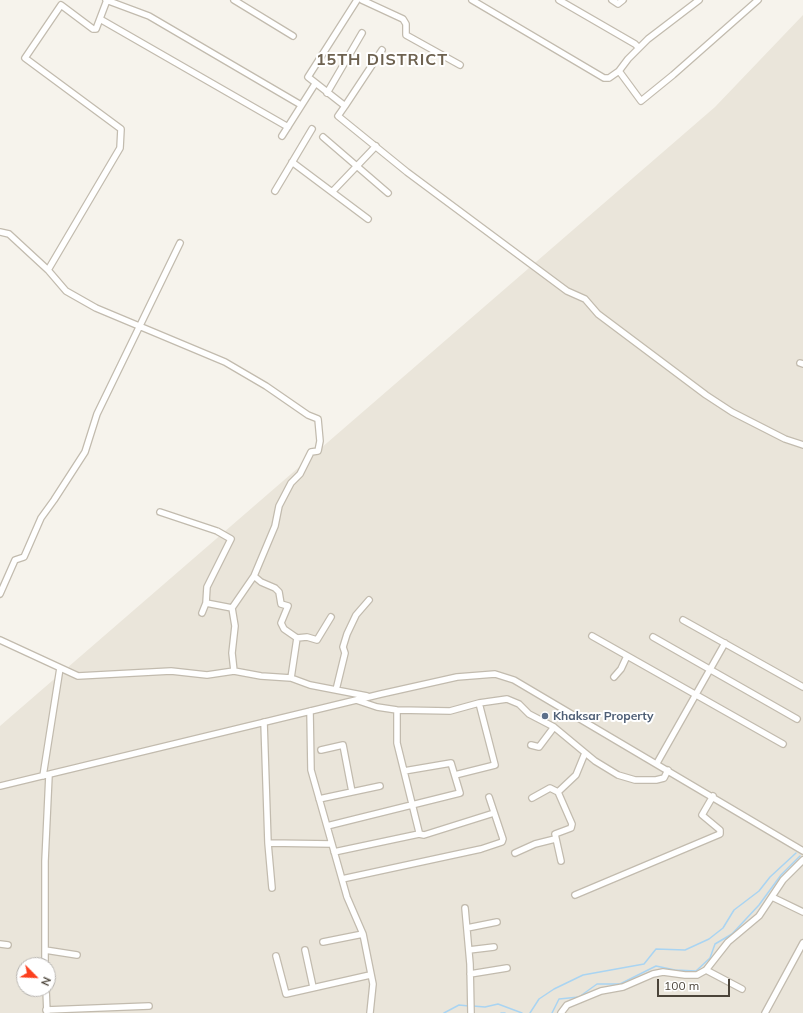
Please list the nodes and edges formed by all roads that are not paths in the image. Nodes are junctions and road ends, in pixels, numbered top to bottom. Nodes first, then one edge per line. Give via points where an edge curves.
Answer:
1 (106, 0) edge
2 (234, 0) edge
3 (357, 0) edge
4 (472, 0) edge
5 (559, 0) edge
6 (612, 0) edge
7 (623, 0) edge
8 (699, 0) edge
9 (758, 0) edge
10 (366, 1) edge
11 (100, 19) junction
12 (362, 34) dead end
13 (293, 36) dead end
14 (639, 48) junction
15 (382, 50) dead end
16 (460, 65) dead end
17 (619, 71) junction
18 (315, 84) junction
19 (328, 93) junction
20 (301, 105) junction
21 (345, 106) junction
22 (288, 127) junction
23 (312, 129) dead end
24 (282, 136) dead end
25 (323, 137) dead end
26 (376, 146) junction
27 (292, 162) junction
28 (357, 166) junction
29 (275, 190) dead end
30 (332, 192) junction
31 (388, 194) dead end
32 (368, 219) dead end
33 (0, 232) edge
34 (180, 243) dead end
35 (48, 270) junction
36 (139, 326) junction
37 (803, 445) edge
38 (160, 512) dead end
39 (254, 576) junction
40 (0, 594) edge
41 (369, 600) dead end
42 (206, 603) junction
43 (232, 608) junction
44 (202, 613) dead end
45 (331, 617) dead end
46 (683, 620) dead end
47 (592, 636) dead end
48 (653, 637) dead end
49 (297, 638) junction
50 (0, 640) edge
51 (725, 643) junction
52 (627, 656) junction
53 (60, 668) junction
54 (710, 669) junction
55 (234, 671) junction
56 (614, 677) dead end
57 (291, 678) junction
58 (803, 687) edge
59 (336, 690) junction
60 (696, 695) junction
61 (370, 696) junction
62 (356, 700) junction
63 (479, 703) junction
64 (397, 710) junction
65 (310, 711) junction
66 (797, 719) dead end
67 (264, 722) junction
68 (554, 727) junction
69 (783, 744) dead end
70 (531, 745) dead end
71 (321, 750) dead end
72 (585, 753) junction
73 (657, 763) junction
74 (404, 770) junction
75 (668, 770) junction
76 (46, 775) junction
77 (455, 775) junction
78 (0, 786) edge
79 (380, 786) dead end
80 (352, 792) junction
81 (558, 792) junction
82 (712, 796) junction
83 (489, 797) dead end
84 (532, 798) dead end
85 (319, 800) junction
86 (412, 805) junction
87 (494, 813) junction
88 (327, 826) junction
89 (418, 834) junction
90 (555, 840) junction
91 (268, 843) junction
92 (332, 844) junction
93 (800, 846) edge
94 (803, 851) edge
95 (334, 852) junction
96 (515, 853) dead end
97 (803, 860) edge
98 (561, 861) dead end
99 (342, 879) junction
100 (272, 888) dead end
101 (575, 895) dead end
102 (772, 897) junction
103 (465, 908) dead end
104 (803, 912) edge
105 (497, 922) dead end
106 (467, 928) junction
107 (363, 934) junction
108 (323, 942) dead end
109 (803, 943) edge
110 (0, 944) edge
111 (8, 945) dead end
112 (494, 947) dead end
113 (45, 950) junction
114 (305, 950) dead end
115 (469, 950) junction
116 (77, 955) dead end
117 (276, 956) dead end
118 (45, 957) edge
119 (507, 968) dead end
120 (706, 970) junction
121 (470, 974) junction
122 (370, 975) junction
123 (313, 987) junction
124 (742, 989) dead end
125 (46, 997) edge
126 (149, 1006) dead end
127 (47, 1012) edge
128 (370, 1013) edge
129 (471, 1013) edge
130 (561, 1013) edge
131 (765, 1013) edge

1 - 11 street
1 - 20 street via 149,16
2 - 13 street
3 - 18 street via 308,77
4 - 17 street via 604,78 609,78
5 - 14 street
6 - 7 street via 618,4
8 - 14 street
9 - 17 street via 640,101
10 - 16 street via 403,19 406,24 406,36 410,39
11 - 22 street
11 - 35 street via 96,29 93,29 61,5 24,58 122,129 120,148
12 - 19 street
14 - 17 street
15 - 21 street
18 - 19 street
18 - 20 street
19 - 21 street
20 - 22 street
21 - 26 street via 338,116
22 - 24 street
23 - 27 street
25 - 28 street
26 - 28 street
26 - 37 street via 413,177 566,291 585,299 598,314 706,395 785,440
27 - 29 street
27 - 30 street
28 - 30 street
28 - 31 street
30 - 32 street
33 - 35 street via 9,234
34 - 36 street
35 - 36 street via 66,291 96,308
36 - 39 street via 225,362 266,386 308,416 318,419 318,451 311,452 279,506 274,526
36 - 40 street via 97,414 85,452 41,518 24,556 15,560
38 - 42 street via 217,531 230,540 207,587
39 - 43 street
39 - 49 street via 279,592 281,604 288,606 281,623 284,629
41 - 59 street via 356,615 347,634
42 - 43 street
42 - 44 street
43 - 55 street via 235,626 232,653
45 - 49 street via 317,640
46 - 51 street
47 - 52 street
48 - 54 street
49 - 57 street
50 - 53 street
51 - 54 street
51 - 58 street
52 - 56 street
52 - 60 street
53 - 55 street via 78,676 171,671 207,675
53 - 76 street
54 - 60 street
54 - 66 street
55 - 57 street
57 - 59 street
59 - 61 street
60 - 69 street
60 - 73 street
61 - 62 street
61 - 73 street via 457,677 495,674 514,680
62 - 64 street
62 - 65 street
63 - 64 street via 450,711
63 - 68 street via 507,699
63 - 77 street via 495,765
64 - 74 street via 397,743
65 - 67 street
65 - 85 street via 311,770
67 - 76 street
67 - 91 street
68 - 70 street via 539,747
68 - 72 street
71 - 80 street via 343,744
72 - 75 street via 618,775 635,780 664,778
72 - 81 street via 576,775
73 - 75 street
74 - 77 street via 451,763
74 - 86 street
75 - 82 street
76 - 78 street
76 - 113 street
77 - 86 street via 459,794
79 - 80 street
80 - 85 street
81 - 84 street via 550,788
81 - 90 street via 572,826 556,833
82 - 93 street
82 - 101 street via 702,814 720,830 720,834
83 - 87 street
85 - 88 street
86 - 88 street
86 - 89 street via 420,832
87 - 89 street via 424,835
87 - 99 street via 502,842 481,849
88 - 92 street
89 - 95 street
90 - 96 street via 535,844
90 - 98 street
91 - 92 street
91 - 100 street
92 - 95 street
93 - 94 street
95 - 99 street
97 - 102 street via 783,880
99 - 107 street
102 - 104 street
102 - 120 street via 759,916 721,949
103 - 106 street
105 - 106 street
106 - 115 street
107 - 108 street
107 - 122 street
109 - 131 street
110 - 111 street
112 - 115 street
113 - 116 street
113 - 118 street
114 - 123 street
115 - 121 street
117 - 123 street via 285,993
119 - 121 street
120 - 124 street
120 - 130 street via 697,975 663,972 653,974 623,987 601,991 567,1005
121 - 129 street
122 - 123 street
122 - 128 street via 373,984
125 - 127 street
126 - 127 street

